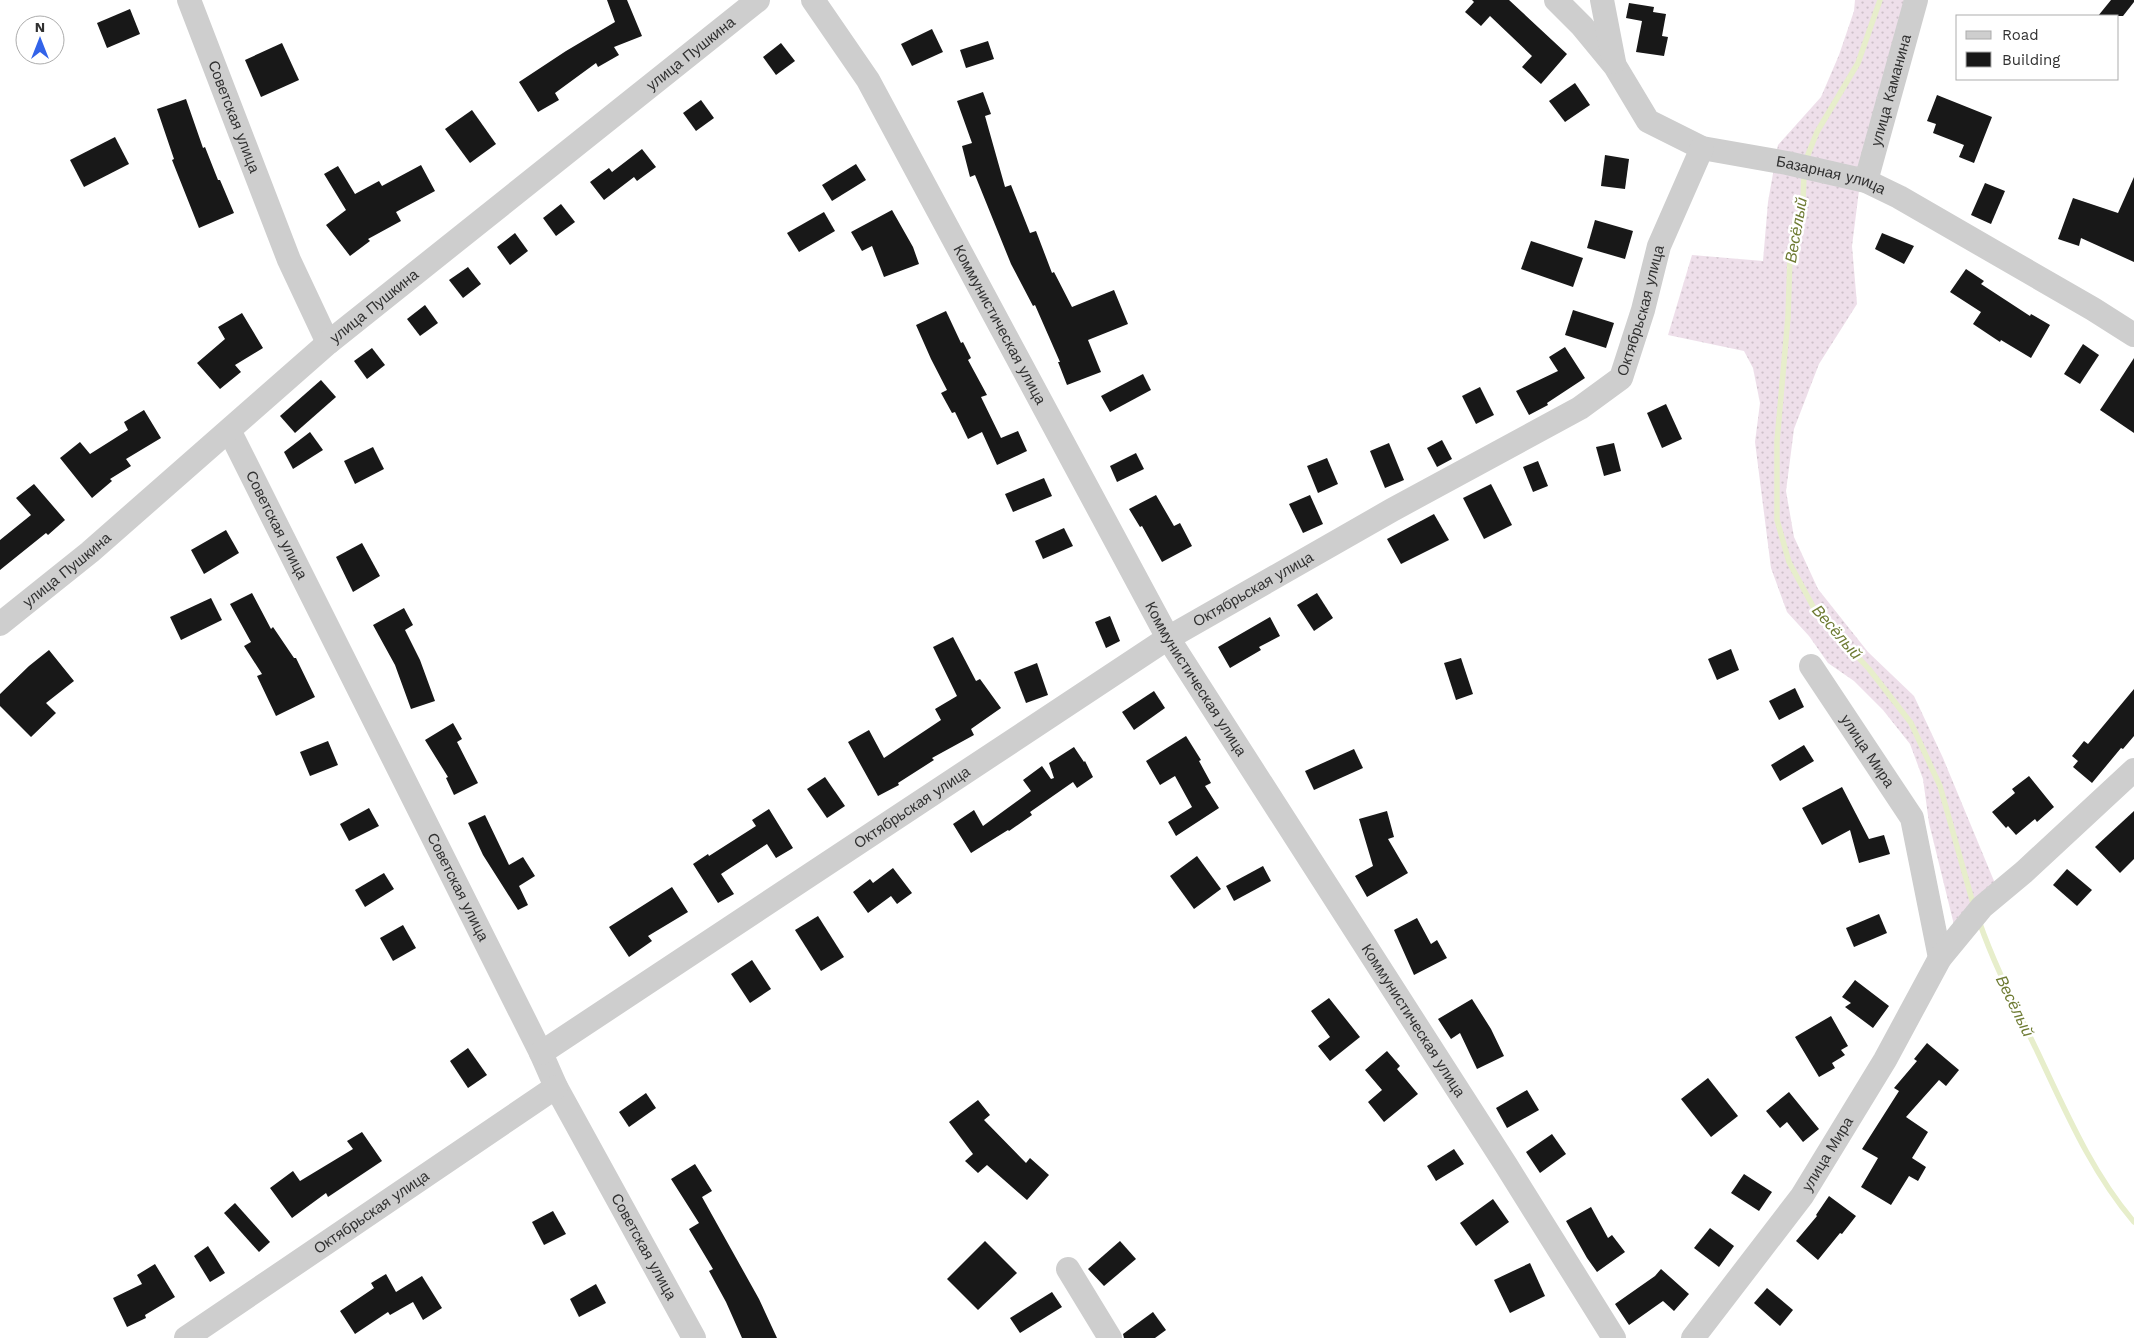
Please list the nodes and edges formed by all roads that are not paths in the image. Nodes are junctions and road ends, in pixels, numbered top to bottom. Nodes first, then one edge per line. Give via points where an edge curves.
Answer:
1 (189, 0) edge
2 (758, 0) edge
3 (814, 0) edge
4 (1590, 0) edge
5 (1602, 0) edge
6 (1916, 0) edge
7 (1560, 4) edge
8 (1615, 66) junction
9 (1702, 148) junction
10 (1866, 181) junction
11 (2134, 335) edge
12 (328, 343) junction
13 (230, 432) junction
14 (0, 624) edge
15 (1168, 638) junction
16 (1811, 666) dead end
17 (2134, 771) edge
18 (1940, 958) junction
19 (541, 1053) junction
20 (556, 1087) junction
21 (1068, 1269) dead end
22 (186, 1338) edge
23 (694, 1338) edge
24 (1110, 1338) edge
25 (1614, 1338) edge
26 (1693, 1338) edge

1 - 12 street, Советская улица via 289,260
2 - 12 street, улица Пушкина
3 - 15 street, Коммунистическая улица via 868,80
4 - 7 street
5 - 8 street
6 - 10 street, улица Каманина
7 - 8 street, Базарная улица
8 - 9 street, Базарная улица via 1648,121
9 - 10 street, Базарная улица
9 - 15 street, Октябрьская улица via 1659,246 1643,310 1620,378 1580,408 1392,510
10 - 11 street, Базарная улица via 1908,202
12 - 13 street, улица Пушкина
13 - 14 street, улица Пушкина
13 - 19 street, Советская улица
15 - 19 street, Октябрьская улица
15 - 25 street, Коммунистическая улица
16 - 18 street, улица Мира via 1912,818
17 - 18 street, улица Мира via 1975,916
18 - 26 street, улица Мира via 1885,1060 1802,1196
19 - 20 street, Советская улица
20 - 22 street, Октябрьская улица
20 - 23 street, Советская улица
21 - 24 street

